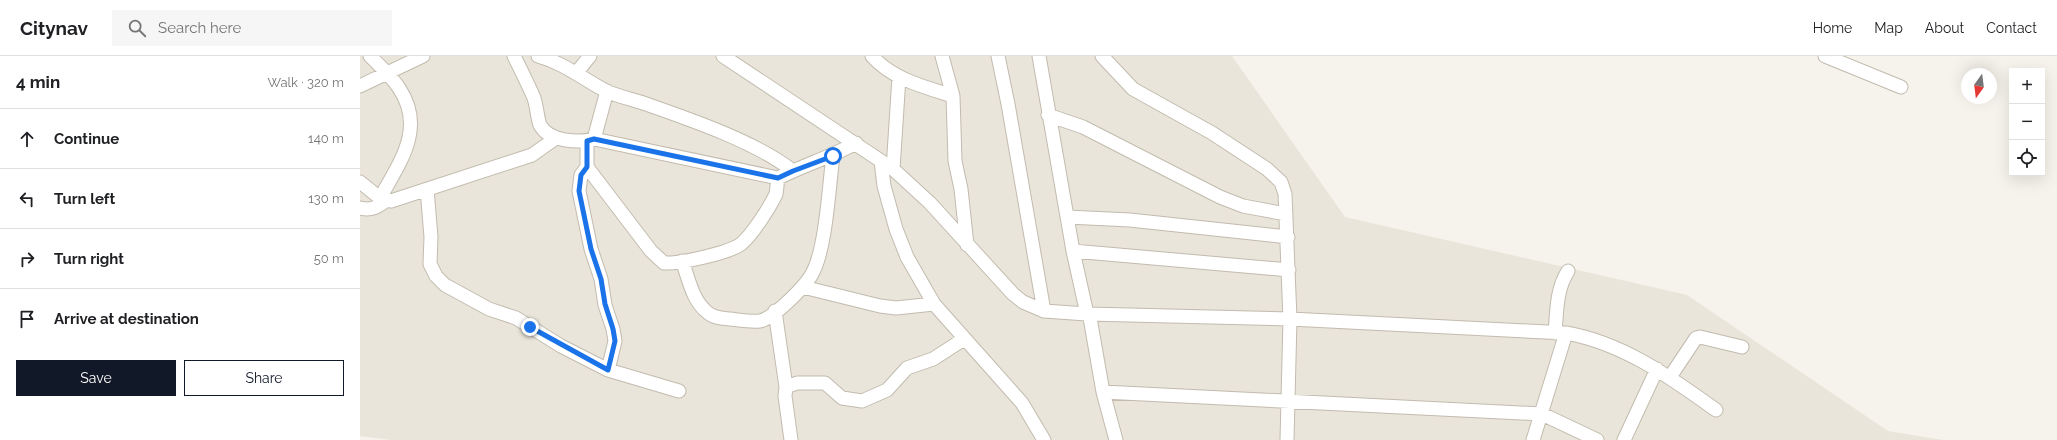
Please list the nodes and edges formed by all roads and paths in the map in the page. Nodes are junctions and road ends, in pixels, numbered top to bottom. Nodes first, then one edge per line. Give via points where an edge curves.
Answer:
1 (370, 56) edge
2 (423, 56) edge
3 (514, 56) edge
4 (538, 56) edge
5 (590, 56) edge
6 (723, 56) edge
7 (942, 56) edge
8 (998, 56) edge
9 (1038, 56) edge
10 (1102, 56) edge
11 (1825, 56) edge
12 (871, 57) edge
13 (577, 72) junction
14 (387, 73) junction
15 (899, 77) junction
16 (360, 86) edge
17 (1901, 87) dead end
18 (607, 91) junction
19 (953, 96) junction
20 (1048, 115) junction
21 (556, 138) junction
22 (590, 140) junction
23 (856, 143) junction
24 (833, 156) junction
25 (881, 160) junction
26 (587, 167) junction
27 (893, 169) junction
28 (793, 171) junction
29 (778, 178) junction
30 (360, 182) edge
31 (428, 189) junction
32 (383, 199) junction
33 (360, 208) edge
34 (1286, 214) junction
35 (1067, 217) junction
36 (1288, 237) junction
37 (967, 245) junction
38 (1073, 251) junction
39 (682, 261) junction
40 (1289, 270) junction
41 (1568, 271) dead end
42 (803, 287) junction
43 (934, 304) junction
44 (775, 311) junction
45 (1044, 311) junction
46 (1087, 314) junction
47 (1290, 319) junction
48 (1561, 333) junction
49 (964, 340) junction
50 (1742, 347) dead end
51 (608, 370) junction
52 (1657, 370) junction
53 (1670, 377) junction
54 (786, 387) junction
55 (679, 391) dead end
56 (1103, 392) junction
57 (1289, 401) junction
58 (1716, 410) dead end
59 (1542, 414) junction
60 (791, 440) edge
61 (1044, 440) edge
62 (1116, 440) edge
63 (1287, 440) edge
64 (1534, 440) edge
65 (1597, 440) edge
66 (1624, 440) edge

1 - 14 street
2 - 14 street
3 - 21 street via 534,99 540,125 545,132
4 - 13 street
5 - 13 street
6 - 23 street
7 - 19 street
8 - 45 street
9 - 20 street
10 - 34 street via 1133,89 1212,133 1275,176 1285,194
11 - 17 street
12 - 15 street
13 - 18 street
14 - 16 street
14 - 32 street via 408,102 410,139
15 - 19 street
15 - 27 street
18 - 22 street
18 - 28 street via 666,110 713,129 780,161
19 - 37 street via 955,160
20 - 34 street via 1083,127 1220,197 1243,206
20 - 35 street
21 - 22 street
21 - 31 street via 532,155
22 - 26 street
22 - 29 street
23 - 24 street
23 - 25 street
24 - 28 street
24 - 42 street via 820,246 813,272
25 - 27 street
25 - 43 street via 884,186 896,228 907,257
26 - 39 street via 660,260 670,263
26 - 51 street via 581,175 579,191 591,249 614,335 613,353
27 - 37 street via 930,203
28 - 29 street
29 - 39 street via 776,193 748,237 740,244 728,250
30 - 32 street
31 - 32 street via 391,201
31 - 51 street via 430,264 436,276 467,299 516,318
32 - 33 street via 369,210
34 - 36 street
35 - 36 street via 1130,220
35 - 38 street
36 - 40 street
37 - 45 street via 1013,294 1023,302
38 - 40 street
38 - 46 street
39 - 44 street via 697,301 708,313 718,318 760,321
40 - 47 street
41 - 48 street via 1562,281 1558,297
42 - 43 street via 880,306 896,308
42 - 44 street
43 - 49 street
44 - 54 street
45 - 46 street
46 - 47 street
46 - 56 street via 1090,318
47 - 48 street
47 - 57 street
48 - 52 street via 1588,337 1613,346
48 - 59 street
49 - 54 street via 933,359 907,368 887,390 862,401 842,398 824,383 797,383
49 - 61 street via 1022,403
50 - 53 street via 1700,336 1696,338
51 - 55 street
52 - 53 street
52 - 66 street
53 - 58 street
54 - 60 street
56 - 57 street
56 - 62 street
57 - 59 street
57 - 63 street
59 - 64 street
59 - 65 street

